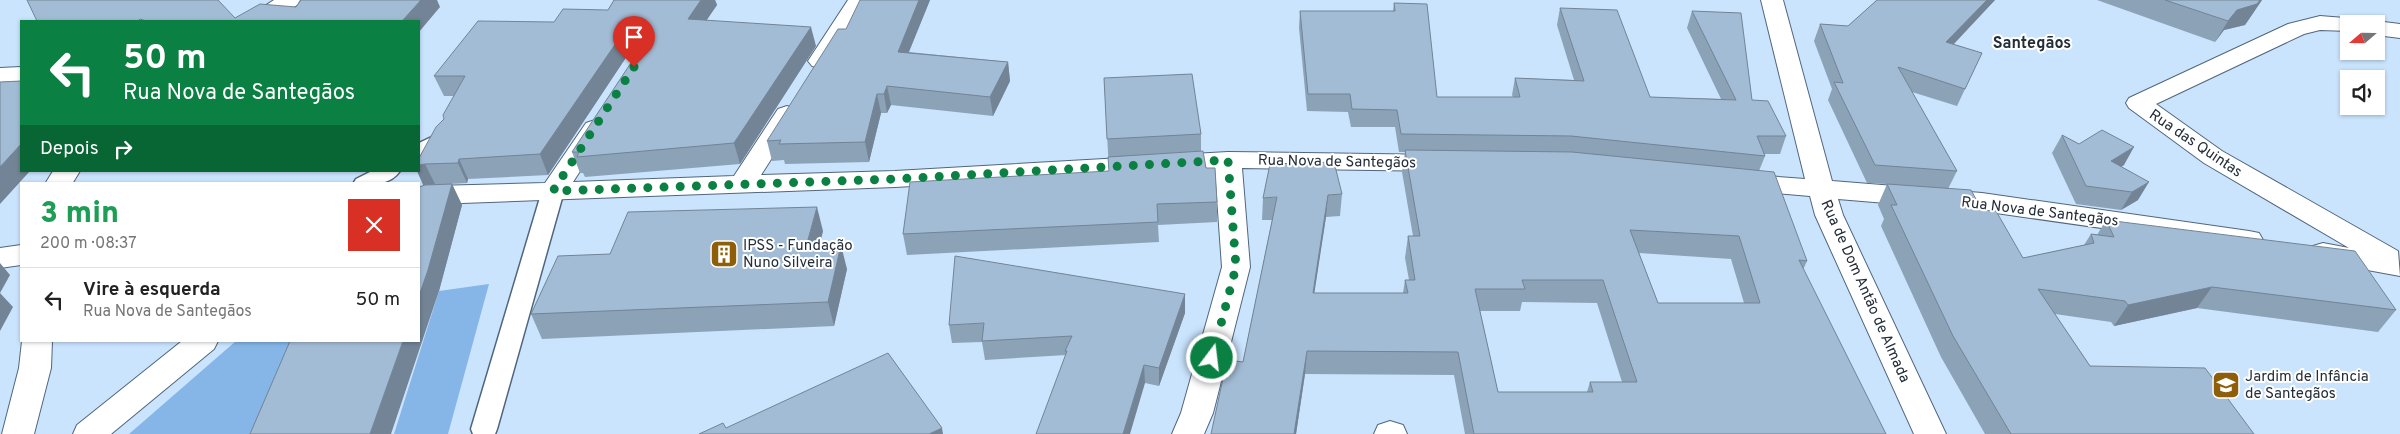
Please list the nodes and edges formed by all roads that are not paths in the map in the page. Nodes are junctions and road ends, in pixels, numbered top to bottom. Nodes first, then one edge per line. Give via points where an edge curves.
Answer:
1 (289, 0) edge
2 (859, 0) edge
3 (1772, 0) edge
4 (258, 20) edge
5 (2340, 24) edge
6 (2385, 29) edge
7 (2400, 31) edge
8 (20, 74) edge
9 (0, 75) edge
10 (606, 109) edge
11 (442, 138) edge
12 (420, 151) edge
13 (1228, 160) junction
14 (1467, 163) edge
15 (387, 172) edge
16 (1714, 179) edge
17 (368, 182) edge
18 (742, 185) junction
19 (1822, 190) junction
20 (553, 191) junction
21 (420, 199) edge
22 (20, 255) edge
23 (0, 258) edge
24 (2400, 266) edge
25 (37, 342) edge
26 (202, 342) edge
27 (484, 428) dead end
28 (18, 434) edge
29 (89, 434) edge
30 (1188, 434) edge
31 (1930, 434) edge

1 - 4 street
2 - 18 street
3 - 19 street, Rua de Dom Antão de Almada
5 - 24 street, Rua das Quintas via 2320,23 2296,29 2138,103 2213,157
6 - 7 street
8 - 9 street
10 - 20 street
11 - 12 lane
13 - 14 street, Rua Nova de Santegãos
13 - 18 street, Rua Nova de Santegãos
13 - 30 street via 1236,267 1197,413
15 - 17 lane
16 - 19 street, Rua Nova de Santegãos
18 - 20 street, Rua Nova de Santegãos
19 - 24 street, Rua Nova de Santegãos via 1982,202 2211,233
19 - 31 street, Rua de Dom Antão de Almada via 1829,215
20 - 21 street, Rua Nova de Santegãos via 435,195
20 - 27 lane
22 - 23 street
25 - 28 street via 36,368
26 - 29 street

